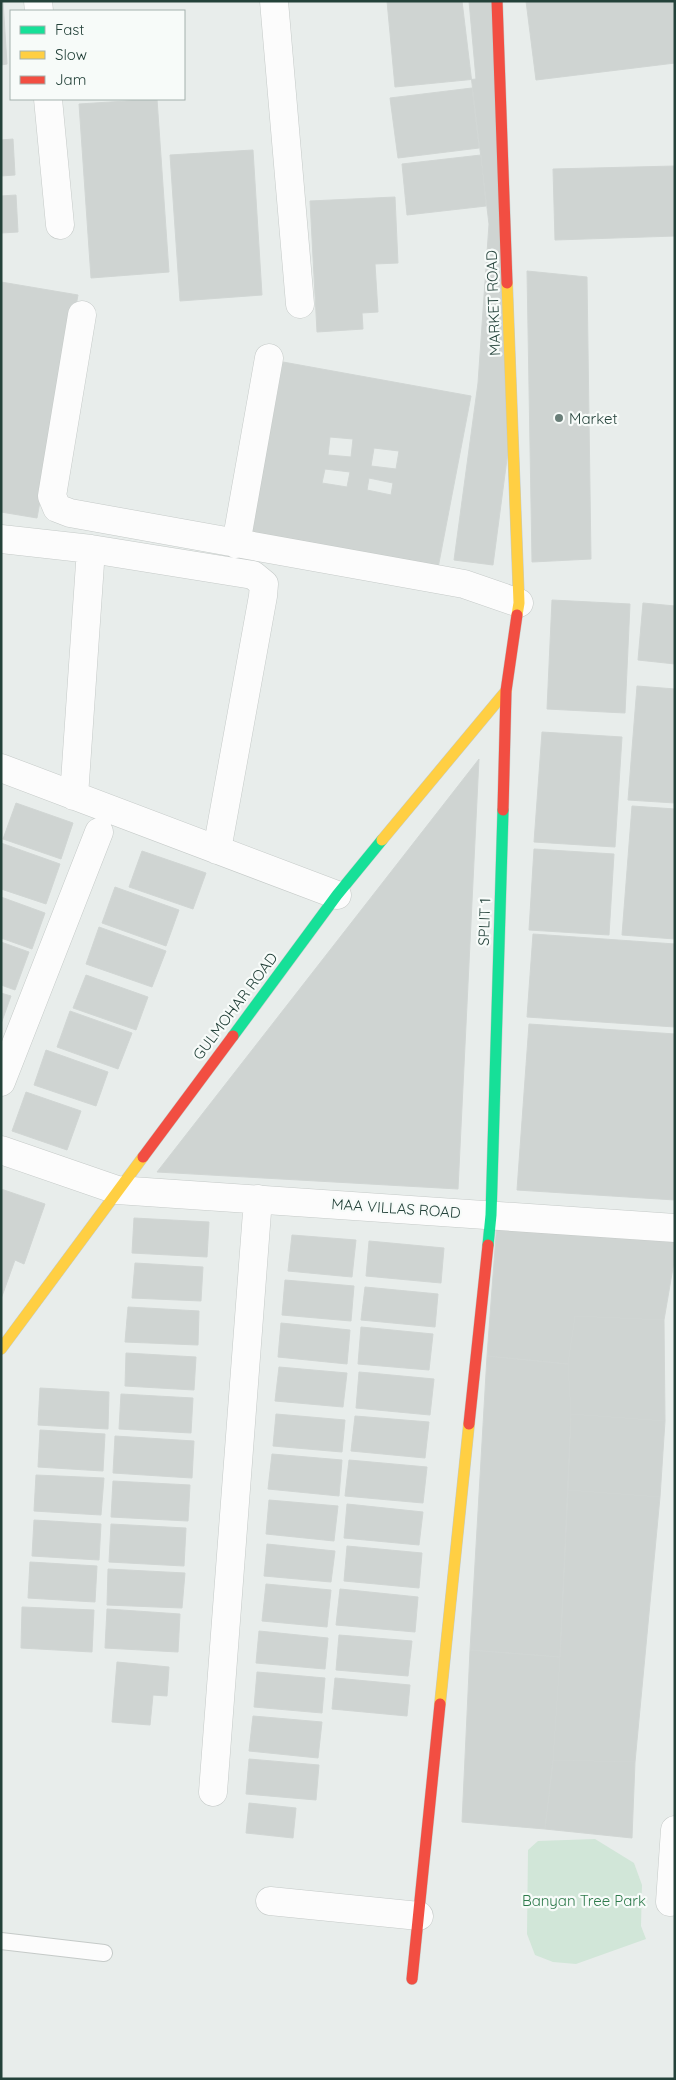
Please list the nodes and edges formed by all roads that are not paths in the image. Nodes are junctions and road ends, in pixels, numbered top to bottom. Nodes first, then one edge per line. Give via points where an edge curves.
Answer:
1 (274, 1) edge
2 (497, 1) edge
3 (48, 100) edge
4 (60, 225) dead end
5 (300, 304) dead end
6 (82, 315) dead end
7 (269, 358) dead end
8 (1, 540) edge
9 (236, 544) junction
10 (91, 549) junction
11 (519, 603) junction
12 (506, 691) junction
13 (1, 768) edge
14 (74, 796) junction
15 (99, 832) dead end
16 (217, 850) junction
17 (337, 895) junction
18 (1, 1082) edge
19 (1, 1150) edge
20 (117, 1190) junction
21 (258, 1199) junction
22 (491, 1215) junction
23 (675, 1228) edge
24 (1, 1349) edge
25 (213, 1792) dead end
26 (675, 1830) edge
27 (270, 1900) dead end
28 (670, 1902) dead end
29 (419, 1916) junction
30 (1, 1941) edge
31 (104, 1953) dead end
32 (412, 1979) dead end

1 - 5 street
2 - 11 street, MARKET ROAD
3 - 4 street
6 - 9 street via 52,496 56,508
7 - 9 street
8 - 10 street
9 - 11 street via 464,584
10 - 14 street
10 - 16 street via 253,575 264,584
11 - 12 street, SPLIT 1
12 - 17 street, GULMOHAR ROAD
12 - 22 street, SPLIT 1
13 - 14 street
14 - 16 street
15 - 18 street
16 - 17 street
17 - 20 street, GULMOHAR ROAD
19 - 20 street, MAA VILLAS ROAD
20 - 21 street, MAA VILLAS ROAD
20 - 24 street, GULMOHAR ROAD
21 - 22 street, MAA VILLAS ROAD
21 - 25 street
22 - 23 street, MAA VILLAS ROAD
22 - 29 street, SPLIT 1
26 - 28 street
27 - 29 street
29 - 32 street, SPLIT 1
30 - 31 lane

